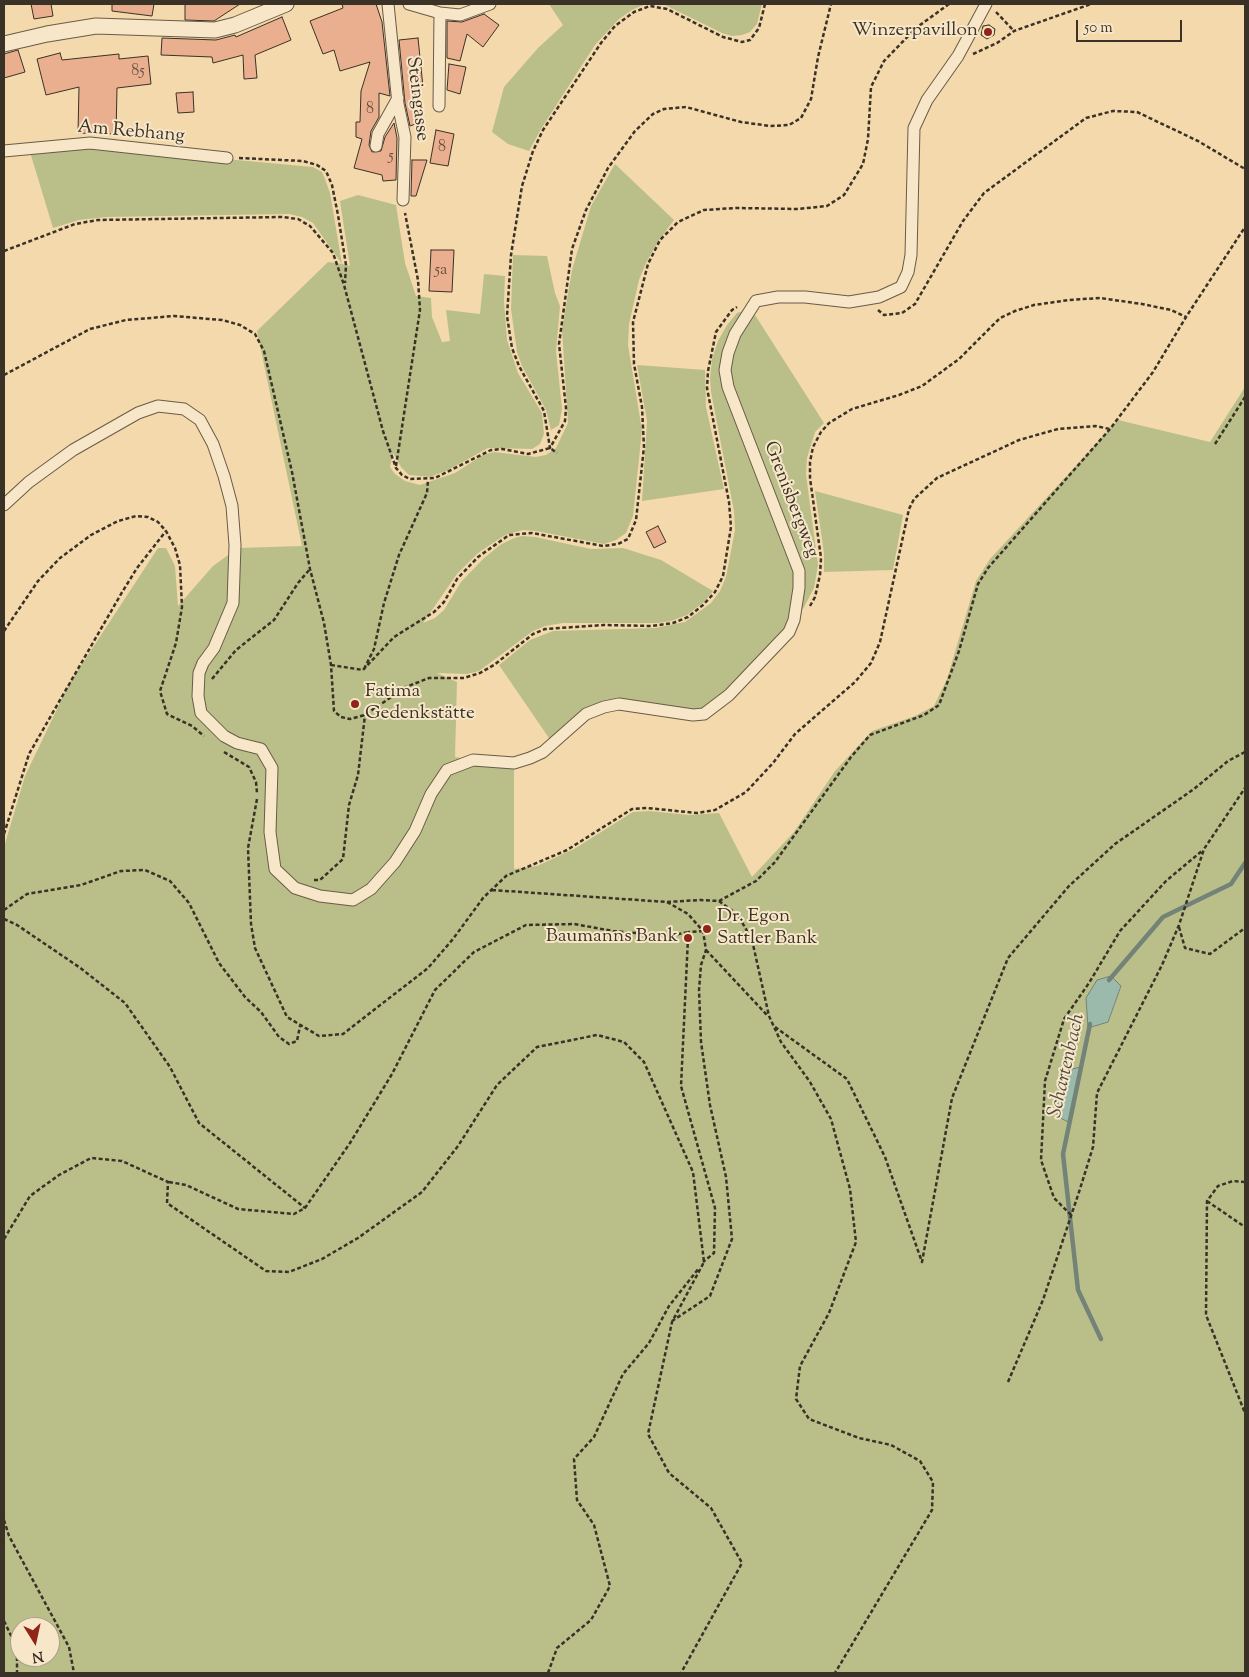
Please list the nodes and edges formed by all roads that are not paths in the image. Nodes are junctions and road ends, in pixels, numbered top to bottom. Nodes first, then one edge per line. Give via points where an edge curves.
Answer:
1 (286, 4) edge
2 (388, 4) edge
3 (409, 4) edge
4 (490, 4) edge
5 (990, 7) edge
6 (440, 13) junction
7 (4, 44) edge
8 (398, 98) junction
9 (439, 106) dead end
10 (376, 146) dead end
11 (4, 151) edge
12 (226, 158) road end
13 (403, 200) road end
14 (4, 505) edge

1 - 7 street via 235,26 215,30 96,26
2 - 8 street, Steingasse
3 - 6 street
4 - 6 street via 460,14
5 - 14 street, Grenisbergweg via 927,100 914,128 912,255 901,287 870,300 849,302 778,297 756,302 735,334 725,370 728,387 798,571 799,588 789,632 729,695 704,714 620,704 604,707 586,714 542,752 530,758 514,763 473,760 447,770 431,794 415,832 394,862 371,889 353,900 320,896 295,888 275,869 270,832 272,768 261,749 237,743 214,729 201,713 199,673 214,648 232,602 235,545 232,506 220,461 200,420 184,409 176,408 158,406 138,413 73,450
6 - 9 street
8 - 10 street via 378,134
8 - 13 street, Steingasse via 405,145
11 - 12 street, Am Rebhang via 90,143

